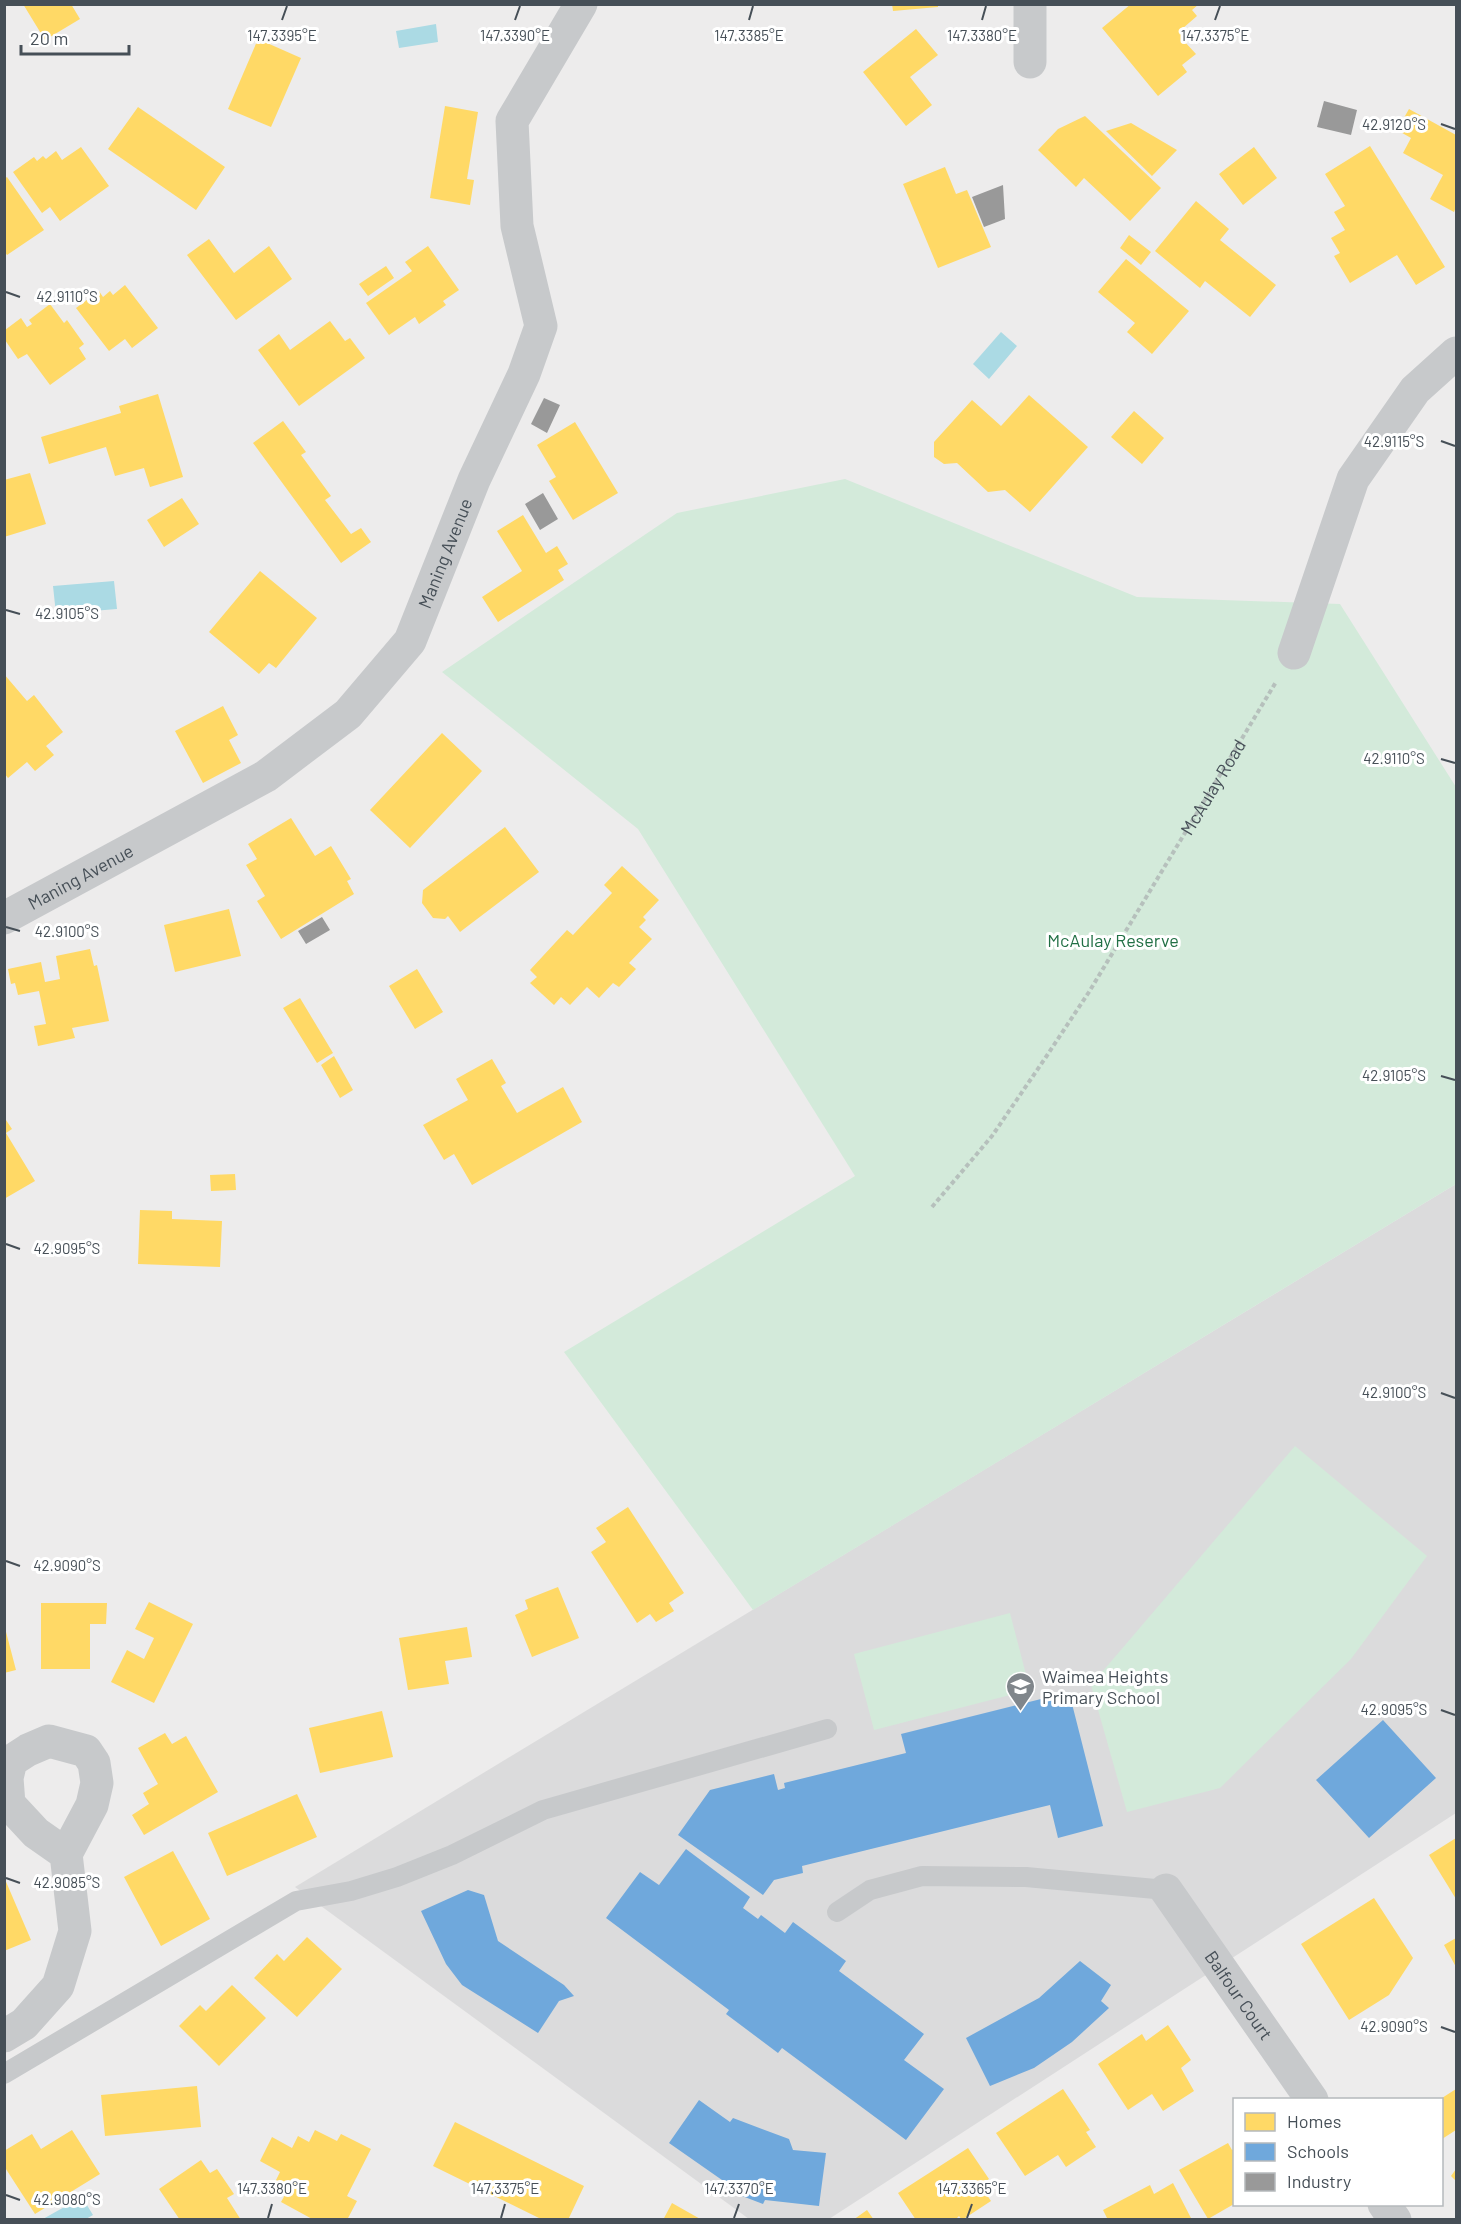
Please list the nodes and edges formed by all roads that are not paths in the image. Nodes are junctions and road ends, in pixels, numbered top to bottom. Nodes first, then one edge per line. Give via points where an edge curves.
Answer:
1 (581, 4) edge
2 (1030, 4) edge
3 (1030, 63) dead end
4 (1456, 353) edge
5 (1294, 653) road end
6 (4, 918) edge
7 (827, 1729) dead end
8 (66, 1854) dead end
9 (1166, 1890) joint
10 (837, 1912) dead end
11 (4, 2036) edge
12 (4, 2074) edge
13 (1311, 2098) edge
14 (1385, 2206) edge
15 (1395, 2220) edge

1 - 6 street, Maning Avenue via 512,121 517,226 541,326 410,641 348,714 266,776
2 - 3 street
4 - 5 street via 1415,390 1353,479
7 - 12 lane via 543,1810 397,1877 296,1901
8 - 11 street via 75,1931 58,1986 24,2024
9 - 10 lane via 1026,1877 922,1876 870,1890
9 - 13 street, Balfour Court
14 - 15 street

